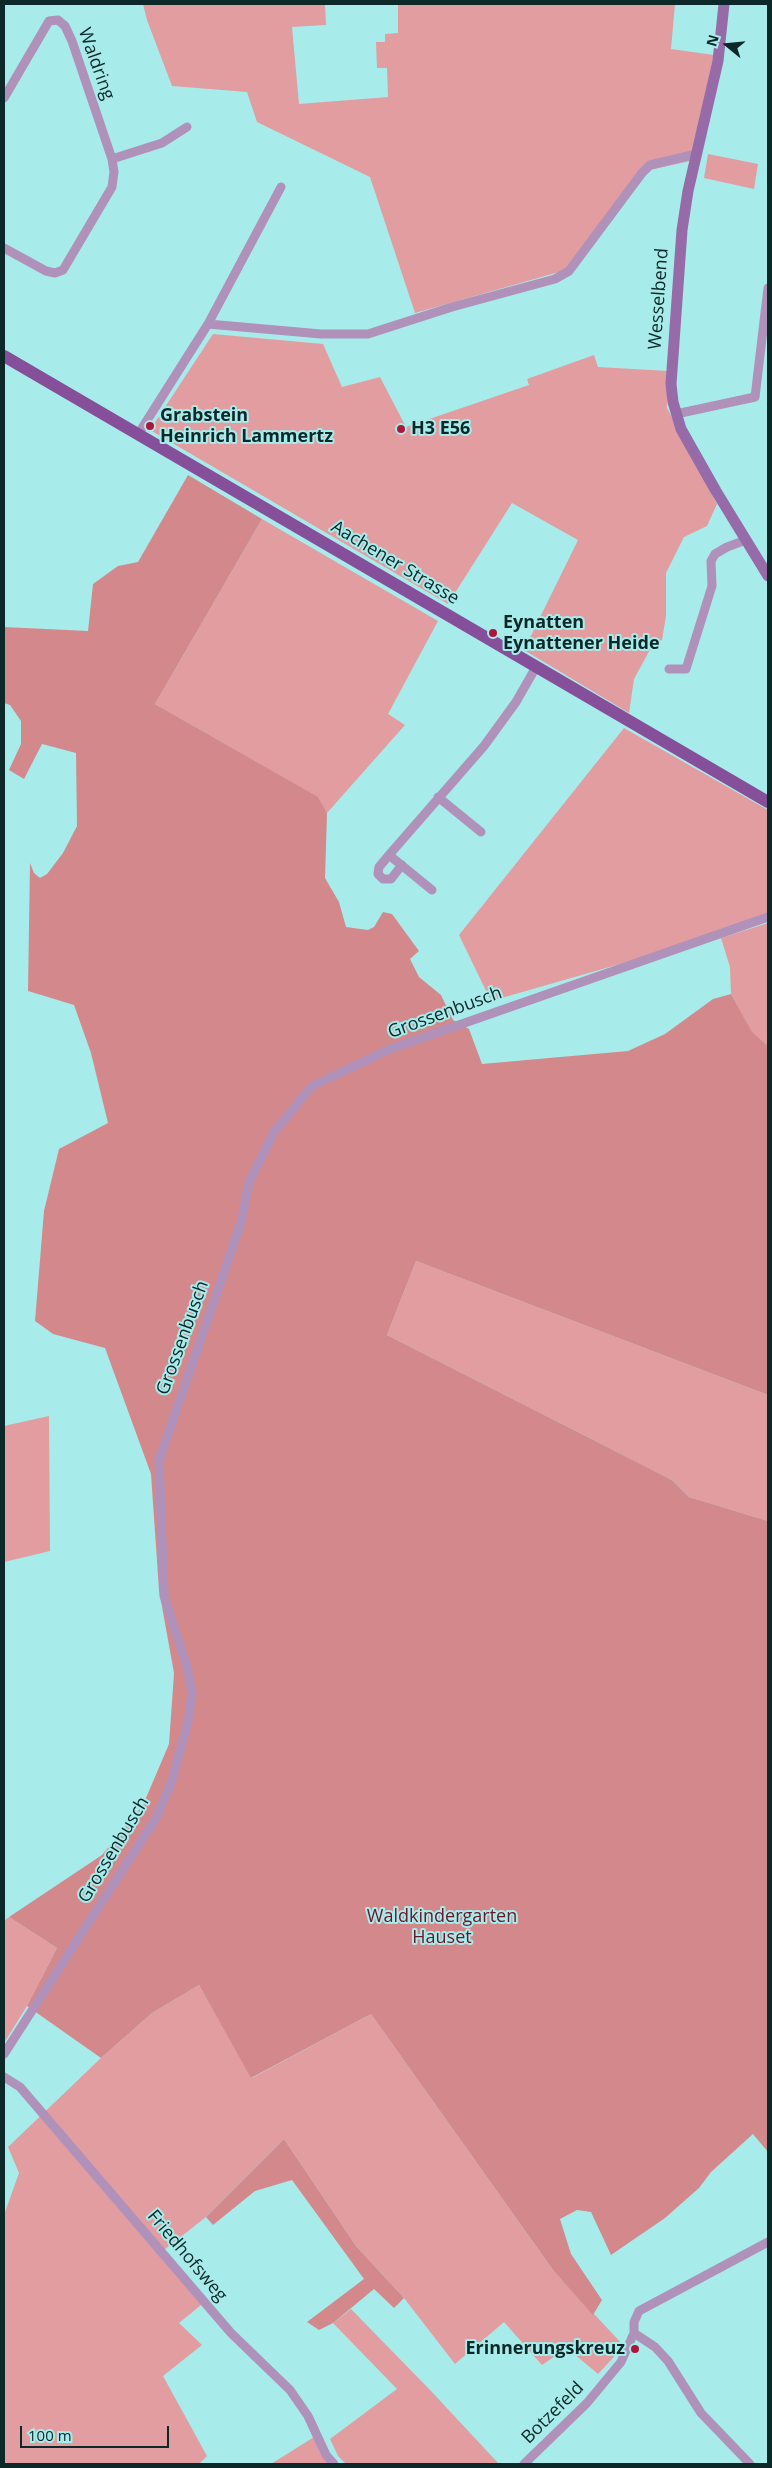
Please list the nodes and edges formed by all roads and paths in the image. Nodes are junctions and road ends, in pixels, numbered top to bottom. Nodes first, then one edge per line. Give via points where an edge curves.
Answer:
1 (724, 4) edge
2 (4, 98) edge
3 (187, 127) dead end
4 (696, 154) junction
5 (112, 159) junction
6 (281, 186) dead end
7 (4, 248) edge
8 (768, 288) edge
9 (208, 324) junction
10 (4, 356) edge
11 (676, 414) junction
12 (139, 433) junction
13 (746, 540) junction
14 (768, 576) edge
15 (536, 667) junction
16 (669, 669) dead end
17 (438, 797) junction
18 (768, 802) edge
19 (481, 832) dead end
20 (389, 855) junction
21 (402, 865) junction
22 (432, 890) dead end
23 (768, 917) edge
24 (4, 2054) edge
25 (4, 2077) edge
26 (768, 2242) edge
27 (634, 2333) junction
28 (334, 2464) edge
29 (524, 2464) edge
30 (750, 2464) edge

1 - 4 street, Wesselbend via 718,61
2 - 5 street, Waldring via 49,21 58,20 72,40
3 - 5 street via 162,143
4 - 9 street via 650,165 570,271 555,279 368,334 321,334
4 - 11 street, Wesselbend via 682,230 673,339 671,384
5 - 7 street, Waldring via 112,188 63,270 55,273 46,271
6 - 9 street
8 - 11 street via 755,397
9 - 12 street
10 - 12 main road, Aachener Strasse
11 - 13 street, Wesselbend via 712,484
12 - 15 main road, Aachener Strasse
13 - 14 street, Wesselbend
13 - 16 street via 715,554 711,561 712,586 686,669
15 - 17 street via 516,702 484,746
15 - 18 main road, Aachener Strasse
17 - 19 street
17 - 20 street
20 - 21 street
20 - 21 street via 379,866 378,874 383,879 390,878
21 - 22 street
23 - 24 street, Grossenbusch via 390,1049 312,1086 274,1132 249,1182 241,1223 159,1460 164,1596 192,1693 188,1722 171,1783 156,1818
25 - 28 street, Friedhofsweg via 20,2087 231,2333 290,2390
26 - 27 street, Botzefeld via 639,2311
27 - 29 street, Botzefeld via 621,2362 607,2381
27 - 30 street via 655,2347 668,2361 701,2414

